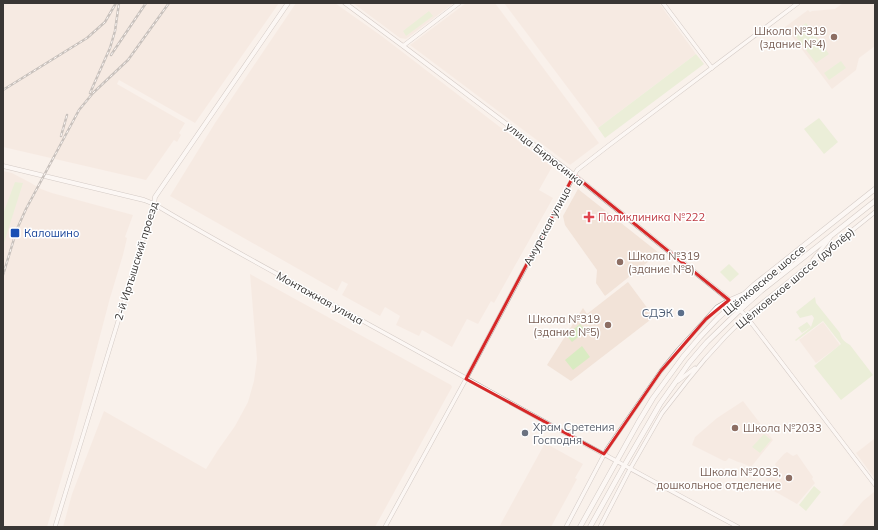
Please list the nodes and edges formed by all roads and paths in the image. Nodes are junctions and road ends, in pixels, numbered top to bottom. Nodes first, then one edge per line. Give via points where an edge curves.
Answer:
1 (288, 3) edge
2 (345, 3) edge
3 (459, 3) edge
4 (663, 3) edge
5 (798, 3) edge
6 (403, 46) junction
7 (712, 68) junction
8 (3, 166) edge
9 (574, 175) junction
10 (875, 189) edge
11 (875, 201) edge
12 (154, 204) junction
13 (875, 212) edge
14 (835, 233) junction
15 (808, 266) junction
16 (731, 302) junction
17 (740, 310) junction
18 (746, 316) junction
19 (700, 365) junction
20 (466, 378) junction
21 (674, 384) junction
22 (604, 454) junction
23 (616, 461) junction
24 (624, 466) junction
25 (630, 469) junction
26 (875, 485) edge
27 (55, 527) edge
28 (385, 527) edge
29 (566, 527) edge
30 (580, 527) edge
31 (590, 527) edge
32 (600, 527) edge
33 (738, 527) edge

1 - 12 main road, 2-й Иртышский проезд via 155,197
2 - 6 main road, улица Бирюсинка
3 - 6 street
4 - 7 street
5 - 7 street, Амурская улица
6 - 9 main road, улица Бирюсинка
7 - 9 street, Амурская улица via 577,170
8 - 12 main road, Монтажная улица
9 - 16 main road, улица Бирюсинка
9 - 20 street, Амурская улица
10 - 16 main road, Щёлковское шоссе
11 - 14 main road, Щёлковское шоссе
12 - 20 street, Монтажная улица
12 - 27 street, 2-й Иртышский проезд
13 - 15 street, Щёлковское шоссе (дублёр)
14 - 15 street
14 - 17 main road, Щёлковское шоссе
15 - 18 street, Щёлковское шоссе (дублёр)
16 - 17 street, улица Бирюсинка
16 - 22 street via 717,308 661,371
16 - 23 main road, Щёлковское шоссе via 667,378
17 - 18 street, улица Бирюсинка
17 - 21 main road, Щёлковское шоссе via 707,342
18 - 19 street, Щёлковское шоссе (дублёр)
18 - 26 street, улица Бирюсинка
19 - 21 street
19 - 25 street, Щёлковское шоссе (дублёр) via 662,413
20 - 22 street, Монтажная улица
20 - 28 street, Амурская улица
21 - 24 main road, Щёлковское шоссе
22 - 23 street, Монтажная улица
22 - 29 street
23 - 24 street, Монтажная улица
23 - 30 main road, Щёлковское шоссе
24 - 25 street, Монтажная улица
24 - 31 main road, Щёлковское шоссе
25 - 32 street, Щёлковское шоссе (дублёр)
25 - 33 street, Монтажная улица

